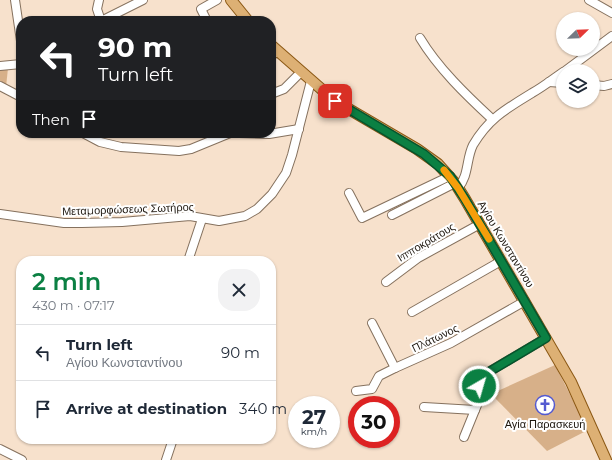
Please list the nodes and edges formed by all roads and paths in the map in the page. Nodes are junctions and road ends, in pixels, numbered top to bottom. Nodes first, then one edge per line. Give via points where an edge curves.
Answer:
1 (16, 0) edge
2 (99, 0) edge
3 (143, 0) edge
4 (217, 0) edge
5 (231, 0) edge
6 (589, 0) edge
7 (612, 13) edge
8 (18, 16) edge
9 (99, 16) edge
10 (111, 16) edge
11 (204, 16) edge
12 (244, 16) edge
13 (612, 36) edge
14 (420, 38) dead end
15 (276, 53) edge
16 (16, 64) edge
17 (575, 64) edge
18 (0, 66) edge
19 (302, 72) junction
20 (556, 77) edge
21 (311, 81) junction
22 (549, 82) junction
23 (556, 82) edge
24 (612, 84) edge
25 (0, 86) edge
26 (600, 86) edge
27 (276, 92) edge
28 (16, 94) edge
29 (492, 120) junction
30 (299, 129) junction
31 (276, 133) edge
32 (103, 138) edge
33 (218, 138) edge
34 (454, 183) junction
35 (349, 193) dead end
36 (0, 214) edge
37 (392, 215) dead end
38 (202, 219) junction
39 (480, 224) junction
40 (190, 256) edge
41 (502, 261) junction
42 (386, 282) dead end
43 (525, 301) junction
44 (412, 312) dead end
45 (372, 323) dead end
46 (546, 338) junction
47 (395, 368) junction
48 (356, 392) dead end
49 (424, 407) dead end
50 (475, 410) junction
51 (464, 437) dead end
52 (171, 444) edge
53 (0, 449) edge
54 (22, 460) edge
55 (166, 460) edge
56 (606, 460) edge

1 - 8 street
2 - 9 street via 97,9
3 - 10 street
4 - 11 street via 201,9
5 - 12 main road
6 - 7 street
13 - 17 street
14 - 29 street via 439,63
15 - 19 main road, Αγίου Κωνσταντίνου
16 - 18 street
19 - 21 main road, Αγίου Κωνσταντίνου
19 - 27 street via 284,89
20 - 22 street
21 - 30 street, Μεταμορφώσεως Σωτήρος
21 - 34 main road, Αγίου Κωνσταντίνου via 351,112 424,154
22 - 23 street
22 - 29 street
24 - 26 street
25 - 28 street
29 - 34 street via 472,147 465,179
30 - 31 street
30 - 38 street, Μεταμορφώσεως Σωτήρος via 286,173 277,188 260,206 233,220 213,222
32 - 33 street via 121,147 179,151
34 - 35 street via 362,218
34 - 37 street
34 - 39 main road, Αγίου Κωνσταντίνου
36 - 38 street, Μεταμορφώσεως Σωτήρος via 70,223 114,223 186,216
38 - 40 street
39 - 41 main road, Αγίου Κωνσταντίνου
39 - 42 street, Ιπποκράτους via 418,258
41 - 43 main road, Αγίου Κωνσταντίνου
41 - 44 street
43 - 46 main road, Αγίου Κωνσταντίνου
43 - 47 street, Πλάτωνος via 451,343
45 - 47 street
46 - 50 street via 480,377 480,398
46 - 56 main road, Αγίου Κωνσταντίνου via 579,397
47 - 48 street, Πλάτωνος via 379,376 372,389
49 - 50 street
50 - 51 street
52 - 55 street
53 - 54 street

